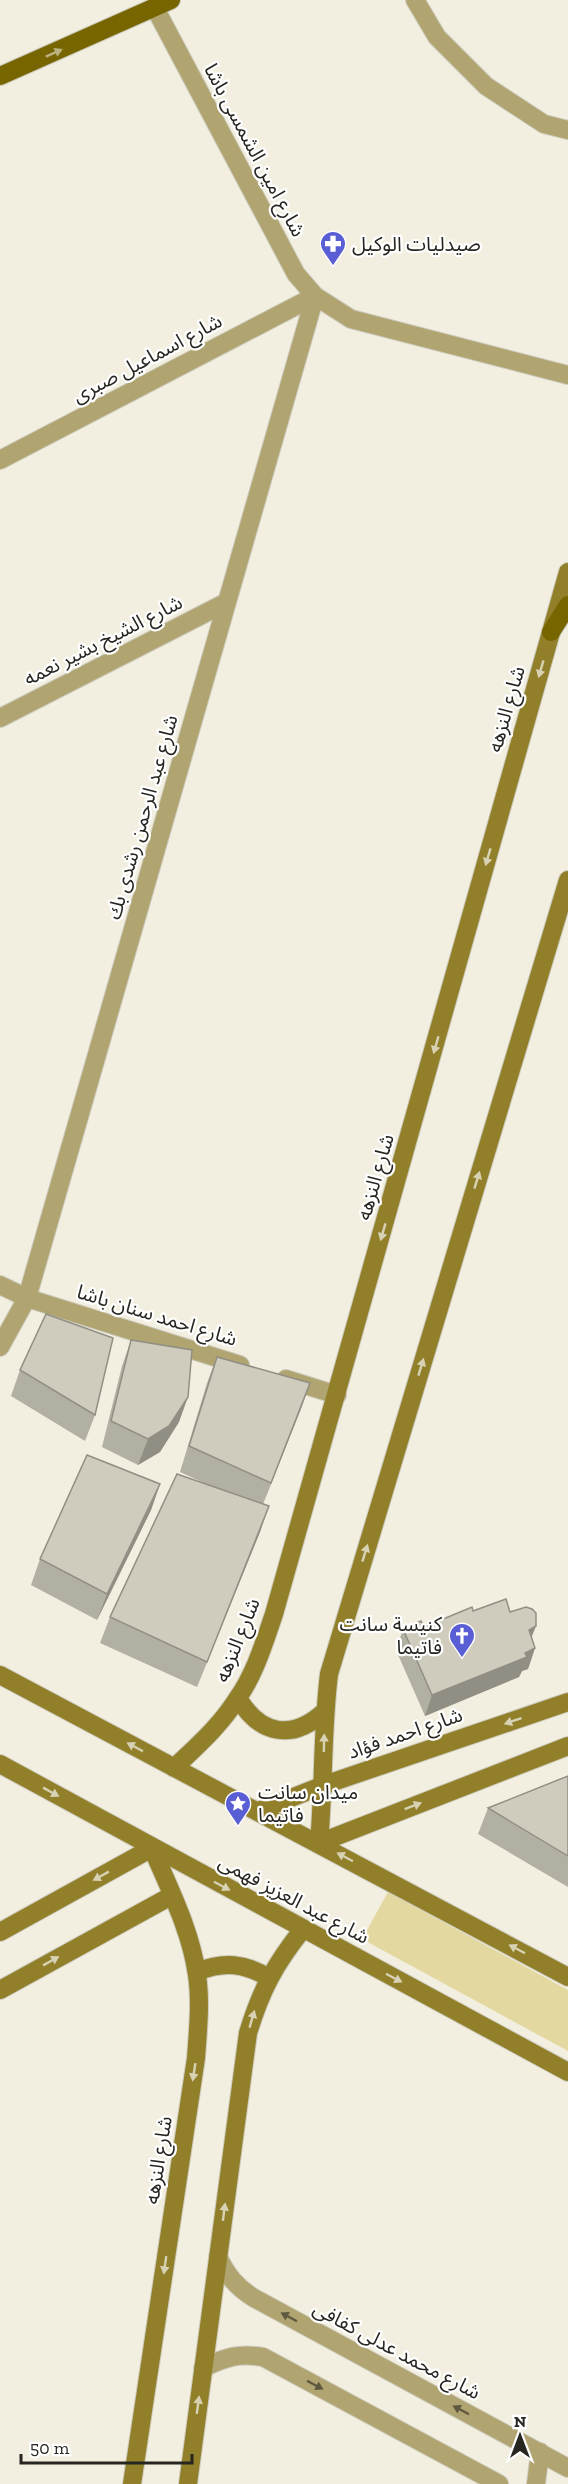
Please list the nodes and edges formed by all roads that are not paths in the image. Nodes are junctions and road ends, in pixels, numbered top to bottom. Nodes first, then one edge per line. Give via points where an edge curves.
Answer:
1 (415, 0) edge
2 (163, 4) edge
3 (0, 76) edge
4 (568, 130) edge
5 (315, 296) junction
6 (568, 375) edge
7 (0, 460) edge
8 (568, 572) edge
9 (227, 602) junction
10 (568, 605) edge
11 (551, 632) junction
12 (0, 718) edge
13 (568, 880) edge
14 (0, 1285) edge
15 (27, 1298) junction
16 (0, 1347) edge
17 (337, 1395) junction
18 (0, 1675) edge
19 (238, 1698) junction
20 (568, 1702) edge
21 (324, 1712) junction
22 (568, 1746) edge
23 (0, 1764) edge
24 (174, 1768) junction
25 (324, 1785) junction
26 (258, 1811) junction
27 (319, 1843) junction
28 (152, 1848) junction
29 (171, 1896) junction
30 (303, 1929) junction
31 (0, 1932) edge
32 (197, 1972) junction
33 (568, 1977) edge
34 (269, 1978) junction
35 (0, 1990) edge
36 (568, 2072) edge
37 (218, 2257) junction
38 (203, 2368) junction
39 (540, 2452) junction
40 (568, 2468) edge
41 (132, 2484) edge
42 (188, 2484) edge
43 (499, 2484) edge
44 (536, 2484) edge

1 - 4 street via 437,37 486,86 544,124
3 -> 2 main road
2 - 5 street, شارع امين الشمسى باشا via 296,274
5 - 6 street, شارع امين الشمسى باشا via 351,319
5 - 7 street, شارع اسماعيل صبرى
5 - 9 street, شارع عبد الرحمن رشدى بك
8 - 11 main road, شارع النزهه
9 - 12 street, شارع الشيخ بشير نعمه
9 - 15 street, شارع عبد الرحمن رشدى بك
10 - 11 main road
11 -> 17 main road, شارع النزهه
21 -> 13 main road via 329,1674 344,1622
14 - 15 street, شارع احمد سنان باشا
15 - 16 street, شارع عبد الرحمن رشدى بك
15 - 17 street, شارع احمد سنان باشا
17 - 19 main road, شارع النزهه via 274,1614 260,1656
24 -> 18 main road
19 - 21 main road via 247,1714 278,1731 297,1729
19 - 24 main road, شارع النزهه via 216,1728
20 -> 25 main road, شارع احمد فؤاد
25 -> 21 main road
27 -> 22 main road
23 -> 28 main road, شارع عبد العزيز فهمى
24 - 26 main road
25 - 26 main road, شارع احمد فؤاد
25 - 27 main road
26 - 27 main road
33 -> 27 main road
28 - 29 main road, شارع النزهه
28 -> 30 main road, شارع عبد العزيز فهمى
28 -> 31 main road
29 - 32 main road, شارع النزهه
35 -> 29 main road
30 - 34 main road
30 -> 36 main road, شارع عبد العزيز فهمى
32 - 34 main road via 229,1964 245,1966
32 -> 41 main road, شارع النزهه via 196,2058
37 -> 34 main road via 248,2033
37 - 38 main road
39 -> 37 street, شارع محمد عدلى كفافى via 254,2298 238,2288
42 -> 38 main road
38 -> 43 street via 243,2354 263,2357
39 - 40 street, شارع محمد عدلى كفافى
39 - 44 street

